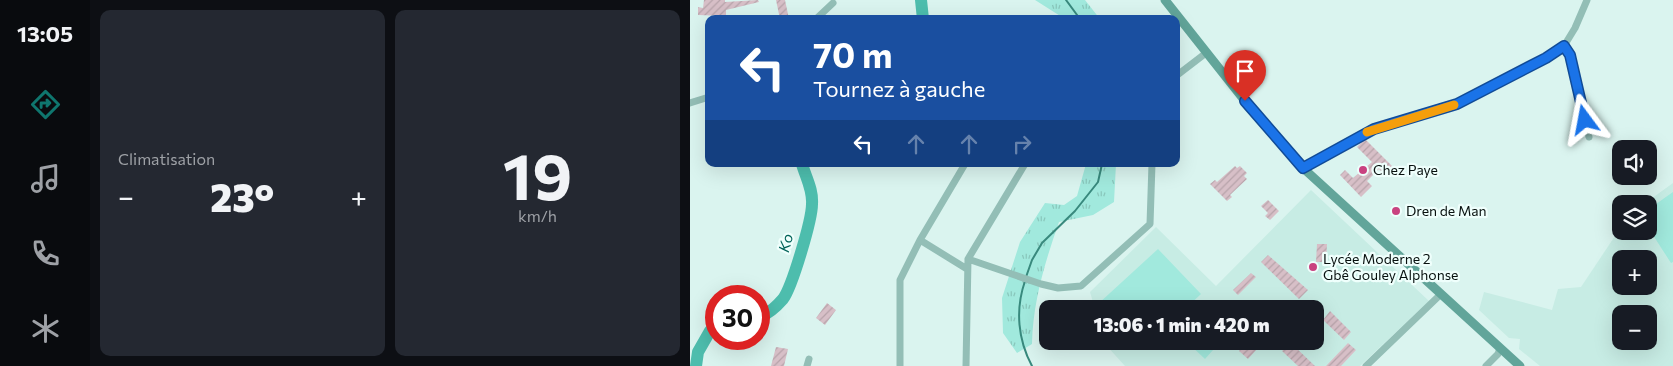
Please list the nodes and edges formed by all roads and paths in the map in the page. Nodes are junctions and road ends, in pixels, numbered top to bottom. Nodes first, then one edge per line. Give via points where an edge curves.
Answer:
1 (1165, 0) edge
2 (1587, 0) edge
3 (833, 3) dead end
4 (820, 15) edge
5 (1177, 15) edge
6 (1180, 19) edge
7 (1564, 46) junction
8 (1206, 53) junction
9 (1180, 73) edge
10 (705, 98) edge
11 (690, 102) edge
12 (1589, 137) dead end
13 (963, 167) edge
14 (1023, 167) edge
15 (1152, 167) edge
16 (1303, 168) junction
17 (920, 240) junction
18 (968, 259) junction
19 (968, 269) junction
20 (1441, 294) junction
21 (1500, 351) junction
22 (900, 366) edge
23 (966, 366) edge
24 (1366, 366) edge
25 (1486, 366) edge
26 (1520, 366) edge

1 - 5 main road
2 - 7 street
3 - 4 street
6 - 8 main road
7 - 12 street via 1570,55
7 - 16 street via 1465,101 1374,129
8 - 9 street
8 - 16 main road
10 - 11 street
13 - 17 street
14 - 18 street
15 - 18 street via 1150,224 1081,286 1058,288
16 - 20 main road
17 - 19 street
17 - 22 street via 900,280
18 - 19 street
19 - 23 street
20 - 21 main road
20 - 24 street
21 - 25 street
21 - 26 main road

